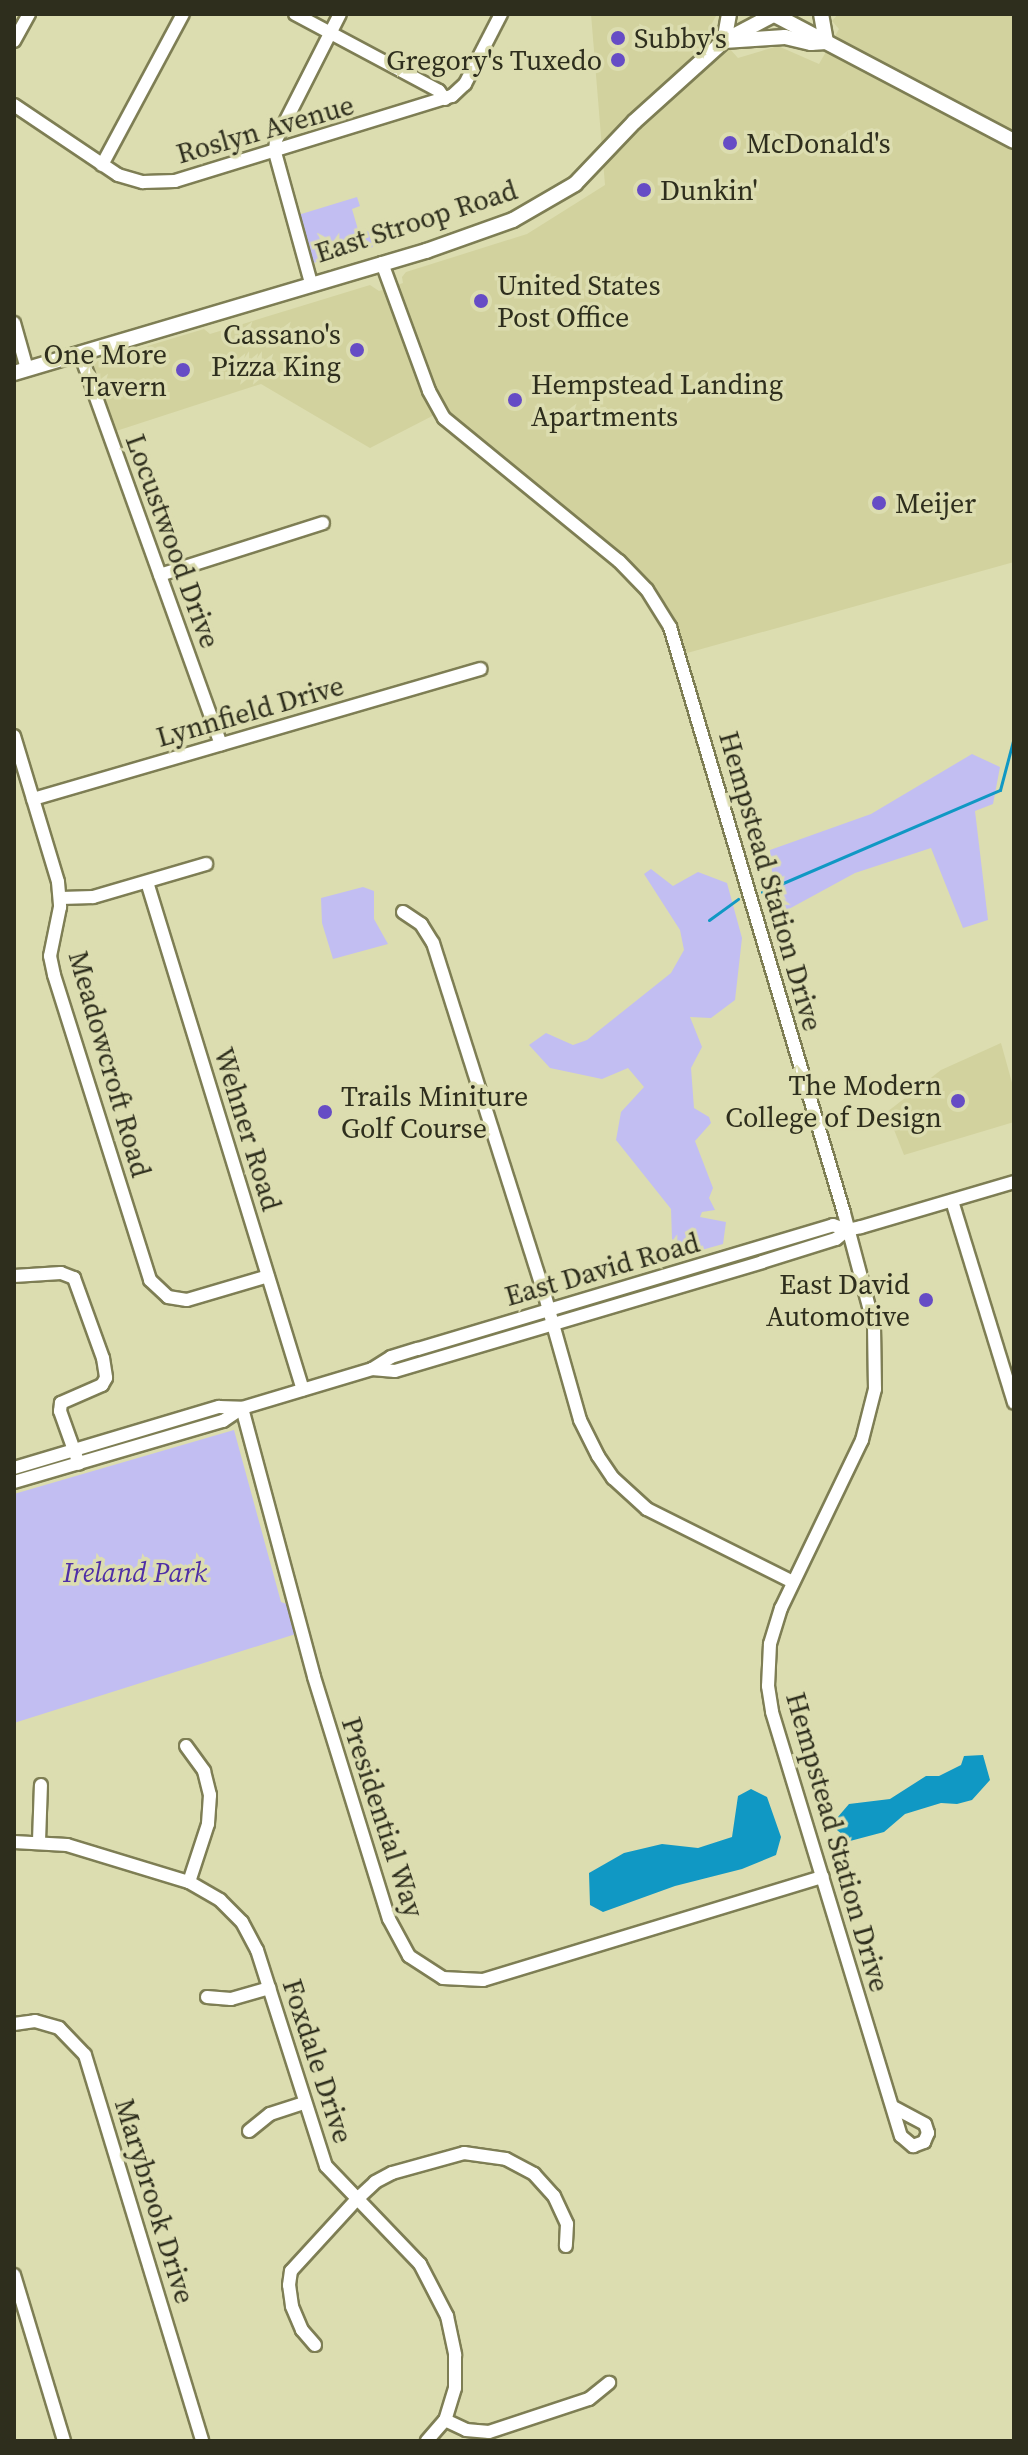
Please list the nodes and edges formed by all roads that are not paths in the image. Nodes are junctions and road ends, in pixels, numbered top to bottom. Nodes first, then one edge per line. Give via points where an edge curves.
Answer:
1 (29, 14) edge
2 (183, 14) edge
3 (295, 14) edge
4 (340, 14) edge
5 (501, 14) edge
6 (729, 14) edge
7 (774, 14) edge
8 (821, 14) edge
9 (330, 32) junction
10 (14, 41) edge
11 (724, 41) junction
12 (826, 42) junction
13 (445, 99) junction
14 (14, 105) edge
15 (1014, 141) edge
16 (275, 152) junction
17 (102, 165) junction
18 (382, 263) junction
19 (311, 283) junction
20 (14, 323) edge
21 (80, 353) junction
22 (21, 371) edge
23 (323, 523) dead end
24 (160, 575) junction
25 (480, 669) dead end
26 (14, 736) edge
27 (221, 744) junction
28 (33, 799) junction
29 (206, 864) dead end
30 (147, 882) junction
31 (61, 898) junction
32 (403, 912) dead end
33 (1014, 1182) edge
34 (952, 1201) junction
35 (847, 1230) junction
36 (18, 1276) edge
37 (268, 1276) junction
38 (549, 1310) junction
39 (553, 1324) junction
40 (372, 1369) junction
41 (303, 1390) junction
42 (1014, 1403) edge
43 (242, 1408) junction
44 (75, 1449) junction
45 (79, 1464) junction
46 (14, 1468) edge
47 (14, 1482) edge
48 (793, 1582) junction
49 (186, 1746) dead end
50 (41, 1785) dead end
51 (39, 1841) junction
52 (14, 1842) edge
53 (823, 1877) junction
54 (189, 1882) junction
55 (269, 1988) junction
56 (207, 1997) dead end
57 (14, 2024) edge
58 (304, 2103) junction
59 (893, 2107) dead end
60 (249, 2131) dead end
61 (356, 2200) junction
62 (566, 2246) dead end
63 (15, 2284) edge
64 (315, 2345) dead end
65 (609, 2383) dead end
66 (445, 2420) junction
67 (64, 2441) edge
68 (202, 2441) edge
69 (427, 2441) edge

1 - 10 street
2 - 17 street
3 - 9 street
4 - 9 street
5 - 13 street, Roslyn Avenue via 465,84
6 - 11 main road
7 - 11 main road, East Stroop Road
7 - 12 main road
8 - 12 main road
9 - 13 street
9 - 16 street via 280,128
11 - 12 main road via 785,37
11 - 18 main road, East Stroop Road via 558,196 493,228
12 - 15 main road
13 - 16 street, Roslyn Avenue
14 - 17 street, Roslyn Avenue
16 - 17 street, Roslyn Avenue via 157,183 131,180
16 - 19 street
18 - 19 main road, East Stroop Road
18 - 35 street, Hempstead Station Drive via 444,418 619,561 647,590 670,627
19 - 21 main road, East Stroop Road
20 - 22 street
21 - 22 main road, East Stroop Road
21 - 24 street, Locustwood Drive
23 - 24 street
24 - 27 street, Locustwood Drive
25 - 27 street, Lynnfield Drive
26 - 28 street, Meadowcroft Road
27 - 28 street, Lynnfield Drive
28 - 31 street, Meadowcroft Road
29 - 30 street
30 - 31 street via 83,899
30 - 37 street, Wehner Road
31 - 37 street, Meadowcroft Road via 50,956 54,975 150,1280 168,1297 187,1300
32 - 38 street via 421,924 433,943
33 - 34 street, East David Road
34 - 35 street, East David Road
34 - 42 street
35 - 38 street, East David Road via 833,1225
35 - 39 street, East David Road via 836,1239
35 - 48 street, Hempstead Station Drive via 874,1326 875,1389 862,1440
36 - 44 street via 61,1273 74,1278 103,1358 102,1385 61,1403
37 - 41 street, Wehner Road
38 - 39 street
38 - 40 street, East David Road via 391,1357
39 - 40 street, East David Road via 395,1371
39 - 48 street via 584,1428 613,1478 670,1523
40 - 41 street, East David Road
41 - 43 street, East David Road
43 - 44 street, East David Road via 219,1407
43 - 45 street, East David Road via 223,1421
43 - 53 street, Presidential Way via 314,1677 389,1919 409,1956 443,1978 483,1980
44 - 45 street
44 - 46 street, East David Road
45 - 47 street, East David Road
48 - 53 street, Hempstead Station Drive via 775,1626 768,1686
49 - 54 street via 204,1771 210,1795 208,1824
50 - 51 street
51 - 52 street, Foxdale Drive
51 - 54 street, Foxdale Drive
53 - 59 street, Hempstead Station Drive
54 - 55 street, Foxdale Drive via 220,1900 242,1922
55 - 56 street via 231,1999
55 - 58 street, Foxdale Drive
57 - 68 street, Marybrook Drive via 35,2021 59,2028 85,2055
58 - 60 street via 270,2114
58 - 61 street, Foxdale Drive via 326,2166
61 - 62 street via 392,2173 450,2155 492,2155 534,2174 554,2196 567,2224
61 - 64 street via 291,2271 292,2306
61 - 66 street, Foxdale Drive via 415,2258 441,2298 456,2374
63 - 67 street
65 - 66 street via 589,2399 489,2432 466,2430
66 - 69 street

